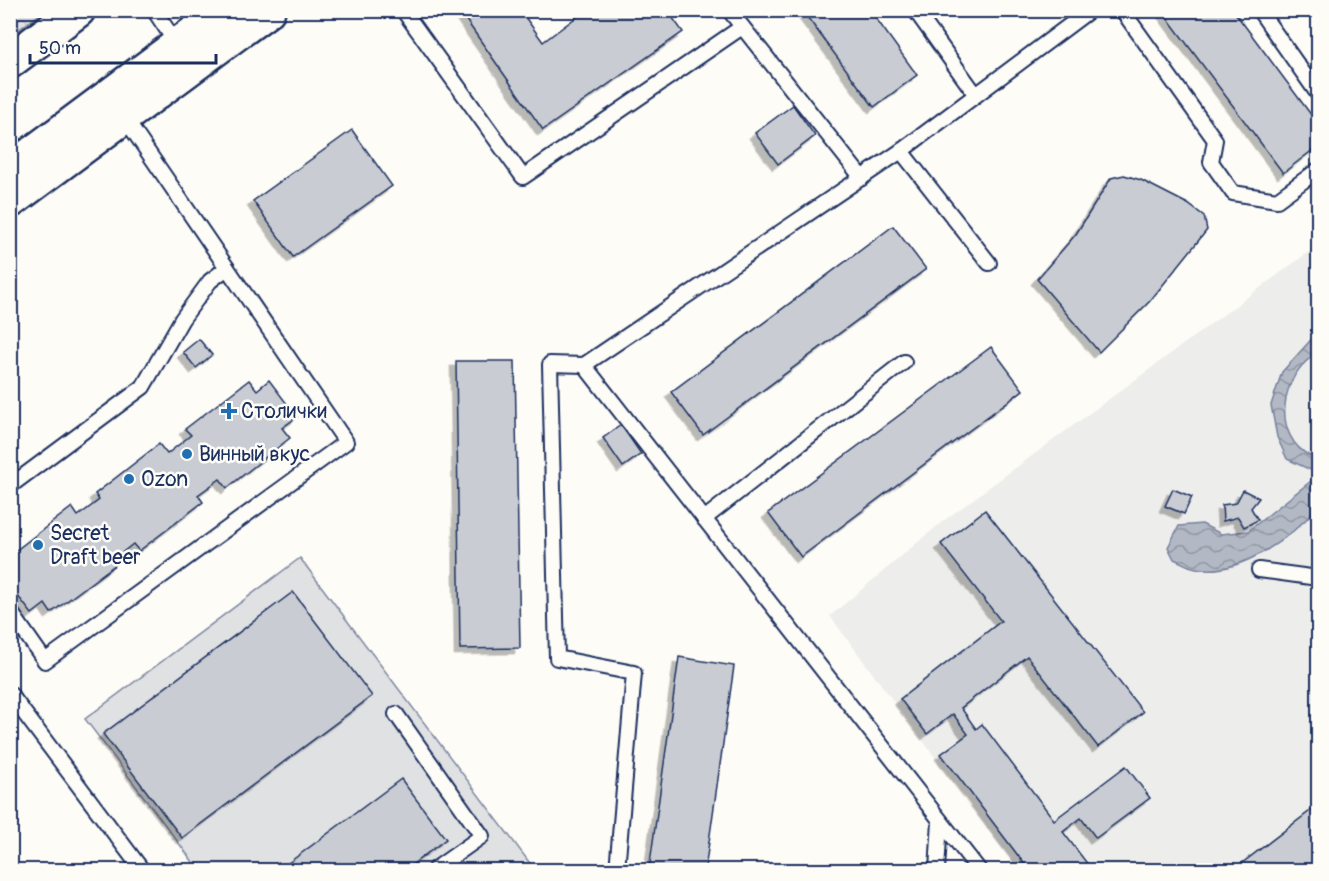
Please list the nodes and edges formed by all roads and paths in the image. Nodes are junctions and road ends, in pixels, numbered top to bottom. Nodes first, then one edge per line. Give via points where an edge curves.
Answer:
1 (78, 10) edge
2 (154, 10) edge
3 (225, 10) edge
4 (268, 10) edge
5 (403, 10) edge
6 (729, 10) edge
7 (915, 10) edge
8 (1090, 10) edge
9 (1259, 10) edge
10 (1129, 13) edge
11 (741, 27) junction
12 (178, 46) junction
13 (10, 61) edge
14 (1318, 94) edge
15 (976, 95) junction
16 (124, 117) junction
17 (901, 151) junction
18 (10, 170) edge
19 (1318, 170) edge
20 (862, 178) junction
21 (10, 201) edge
22 (989, 263) dead end
23 (227, 268) junction
24 (904, 362) dead end
25 (584, 365) junction
26 (10, 486) edge
27 (704, 519) junction
28 (1259, 570) dead end
29 (1318, 578) edge
30 (10, 611) edge
31 (10, 694) edge
32 (396, 714) dead end
33 (940, 821) junction
34 (142, 870) edge
35 (434, 870) edge
36 (617, 870) edge
37 (937, 870) edge
38 (979, 870) edge

1 - 13 main road
2 - 12 lane
3 - 12 main road
4 - 16 main road
5 - 11 lane via 523,177
6 - 11 lane
7 - 15 lane
8 - 15 lane
9 - 14 lane
10 - 19 lane via 1215,140 1211,162 1233,193 1276,200
11 - 20 lane
12 - 18 main road
15 - 17 lane
16 - 21 main road
16 - 23 lane
17 - 20 lane
17 - 22 lane
20 - 25 lane
23 - 26 lane via 210,281 182,319 143,387
23 - 30 lane via 346,442 45,661
24 - 27 lane
25 - 27 lane
25 - 36 lane via 550,364 557,658 634,673
27 - 33 lane
28 - 29 lane
31 - 34 lane
32 - 35 lane via 482,836
33 - 37 lane
33 - 38 lane

